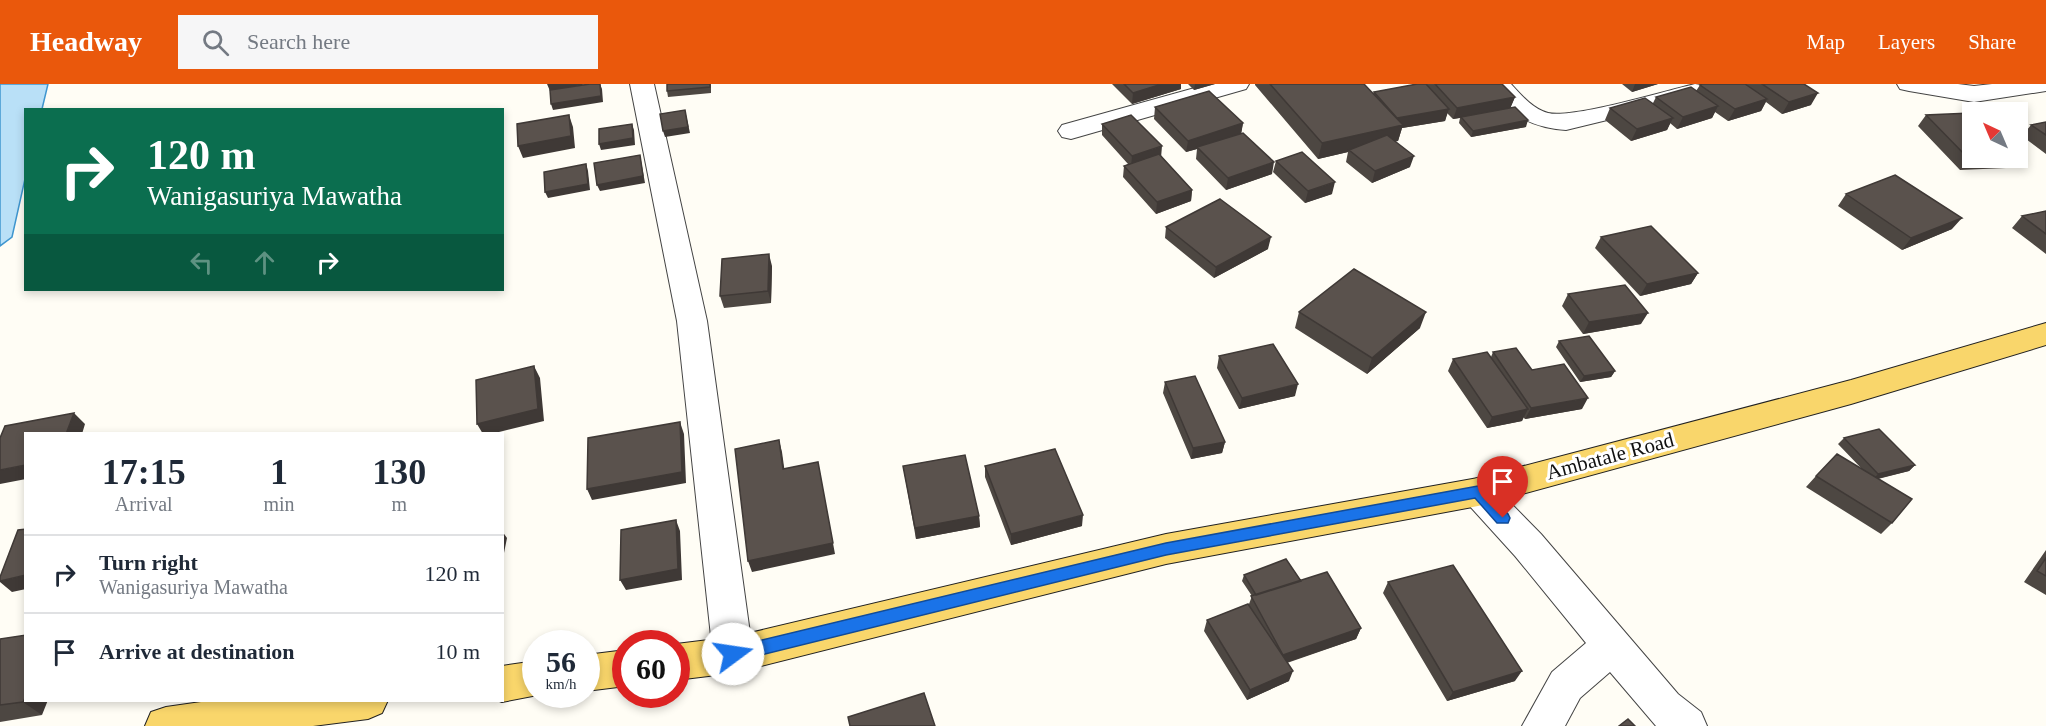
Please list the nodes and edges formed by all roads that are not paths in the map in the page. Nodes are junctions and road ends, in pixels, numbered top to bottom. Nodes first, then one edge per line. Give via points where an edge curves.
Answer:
1 (642, 84) edge
2 (1237, 84) edge
3 (1497, 84) edge
4 (1910, 84) edge
5 (2046, 84) edge
6 (1701, 90) edge
7 (1071, 130) dead end
8 (2046, 334) edge
9 (1478, 492) junction
10 (1611, 646) junction
11 (733, 654) junction
12 (690, 660) edge
13 (522, 682) edge
14 (504, 684) edge
15 (352, 702) edge
16 (166, 726) edge
17 (1543, 726) edge
18 (1686, 726) edge

1 - 11 street via 692,321
2 - 7 street
3 - 6 street via 1528,114 1544,122 1566,122
4 - 5 street via 1974,94
8 - 9 main road, Ambatale Road via 1851,393
9 - 10 street via 1528,545
9 - 11 main road, Ambatale Road via 1166,549
10 - 17 street via 1566,685
10 - 18 street via 1664,707
11 - 12 main road, Ambatale Road
13 - 14 main road
15 - 16 main road

